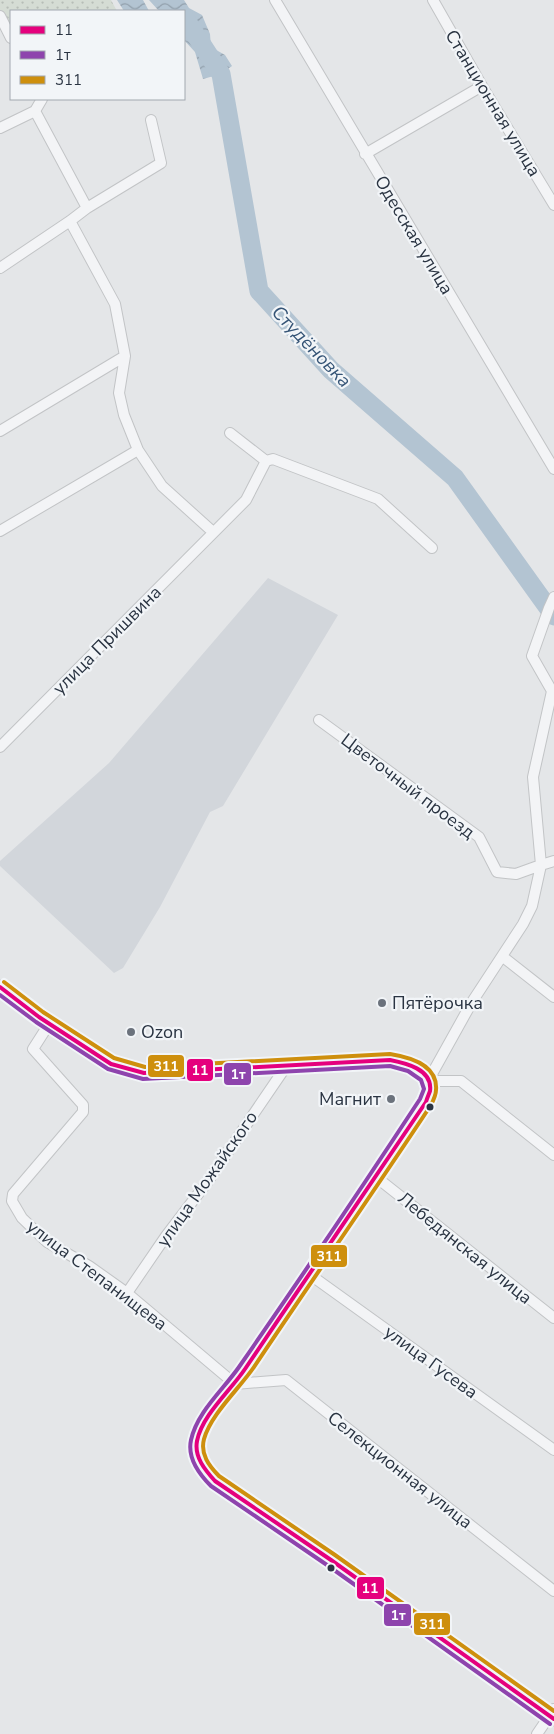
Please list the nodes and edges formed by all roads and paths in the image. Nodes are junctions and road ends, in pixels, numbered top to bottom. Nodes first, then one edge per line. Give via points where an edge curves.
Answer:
1 (275, 0) edge
2 (433, 0) edge
3 (0, 16) edge
4 (10, 36) edge
5 (482, 86) junction
6 (42, 100) edge
7 (36, 111) junction
8 (151, 120) dead end
9 (0, 128) edge
10 (365, 154) junction
11 (554, 205) edge
12 (87, 208) junction
13 (70, 222) junction
14 (0, 268) edge
15 (125, 356) junction
16 (0, 431) edge
17 (230, 433) dead end
18 (138, 450) junction
19 (266, 460) junction
20 (554, 469) edge
21 (0, 531) edge
22 (214, 532) junction
23 (432, 548) dead end
24 (554, 598) edge
25 (319, 720) dead end
26 (0, 747) edge
27 (554, 862) edge
28 (541, 865) junction
29 (503, 957) junction
30 (0, 987) edge
31 (554, 996) edge
32 (49, 1024) junction
33 (287, 1065) junction
34 (428, 1081) junction
35 (554, 1155) edge
36 (376, 1177) junction
37 (309, 1274) junction
38 (127, 1293) junction
39 (554, 1318) edge
40 (235, 1384) junction
41 (554, 1450) edge
42 (554, 1591) edge
43 (552, 1715) edge
44 (537, 1734) edge

1 - 10 street, Одесская улица
2 - 5 street, Станционная улица
3 - 4 street
5 - 10 street
5 - 11 street, Станционная улица
6 - 7 street
7 - 9 street
7 - 12 street
8 - 12 street via 161,163
10 - 20 street, Одесская улица
12 - 13 street
13 - 14 street
13 - 15 street via 115,304
15 - 16 street
15 - 18 street via 119,394
17 - 19 street
18 - 21 street
18 - 22 street via 162,486
19 - 22 street, улица Пришвина via 246,500
19 - 23 street via 273,459 378,499
22 - 26 street, улица Пришвина
24 - 28 street via 532,656 552,691 533,777
25 - 28 street, Цветочный проезд via 478,837 497,872 516,874
27 - 28 street
28 - 29 street via 532,906
29 - 31 street
29 - 34 street via 472,1002
30 - 32 street
32 - 33 street via 111,1064 144,1073
32 - 38 street, улица Степанищева via 33,1049 83,1105 83,1112 13,1194 12,1201 22,1218 47,1242
33 - 34 street via 390,1060 418,1068
33 - 38 street, улица Можайского
34 - 35 street via 461,1081
34 - 36 street via 430,1089 426,1102
36 - 37 street
36 - 39 street, Лебедянская улица
37 - 40 street
37 - 41 street, улица Гусева
38 - 40 street, улица Степанищева
40 - 42 street, Селекционная улица via 286,1380
40 - 43 street via 200,1430 196,1443 204,1469 215,1482
43 - 44 street

